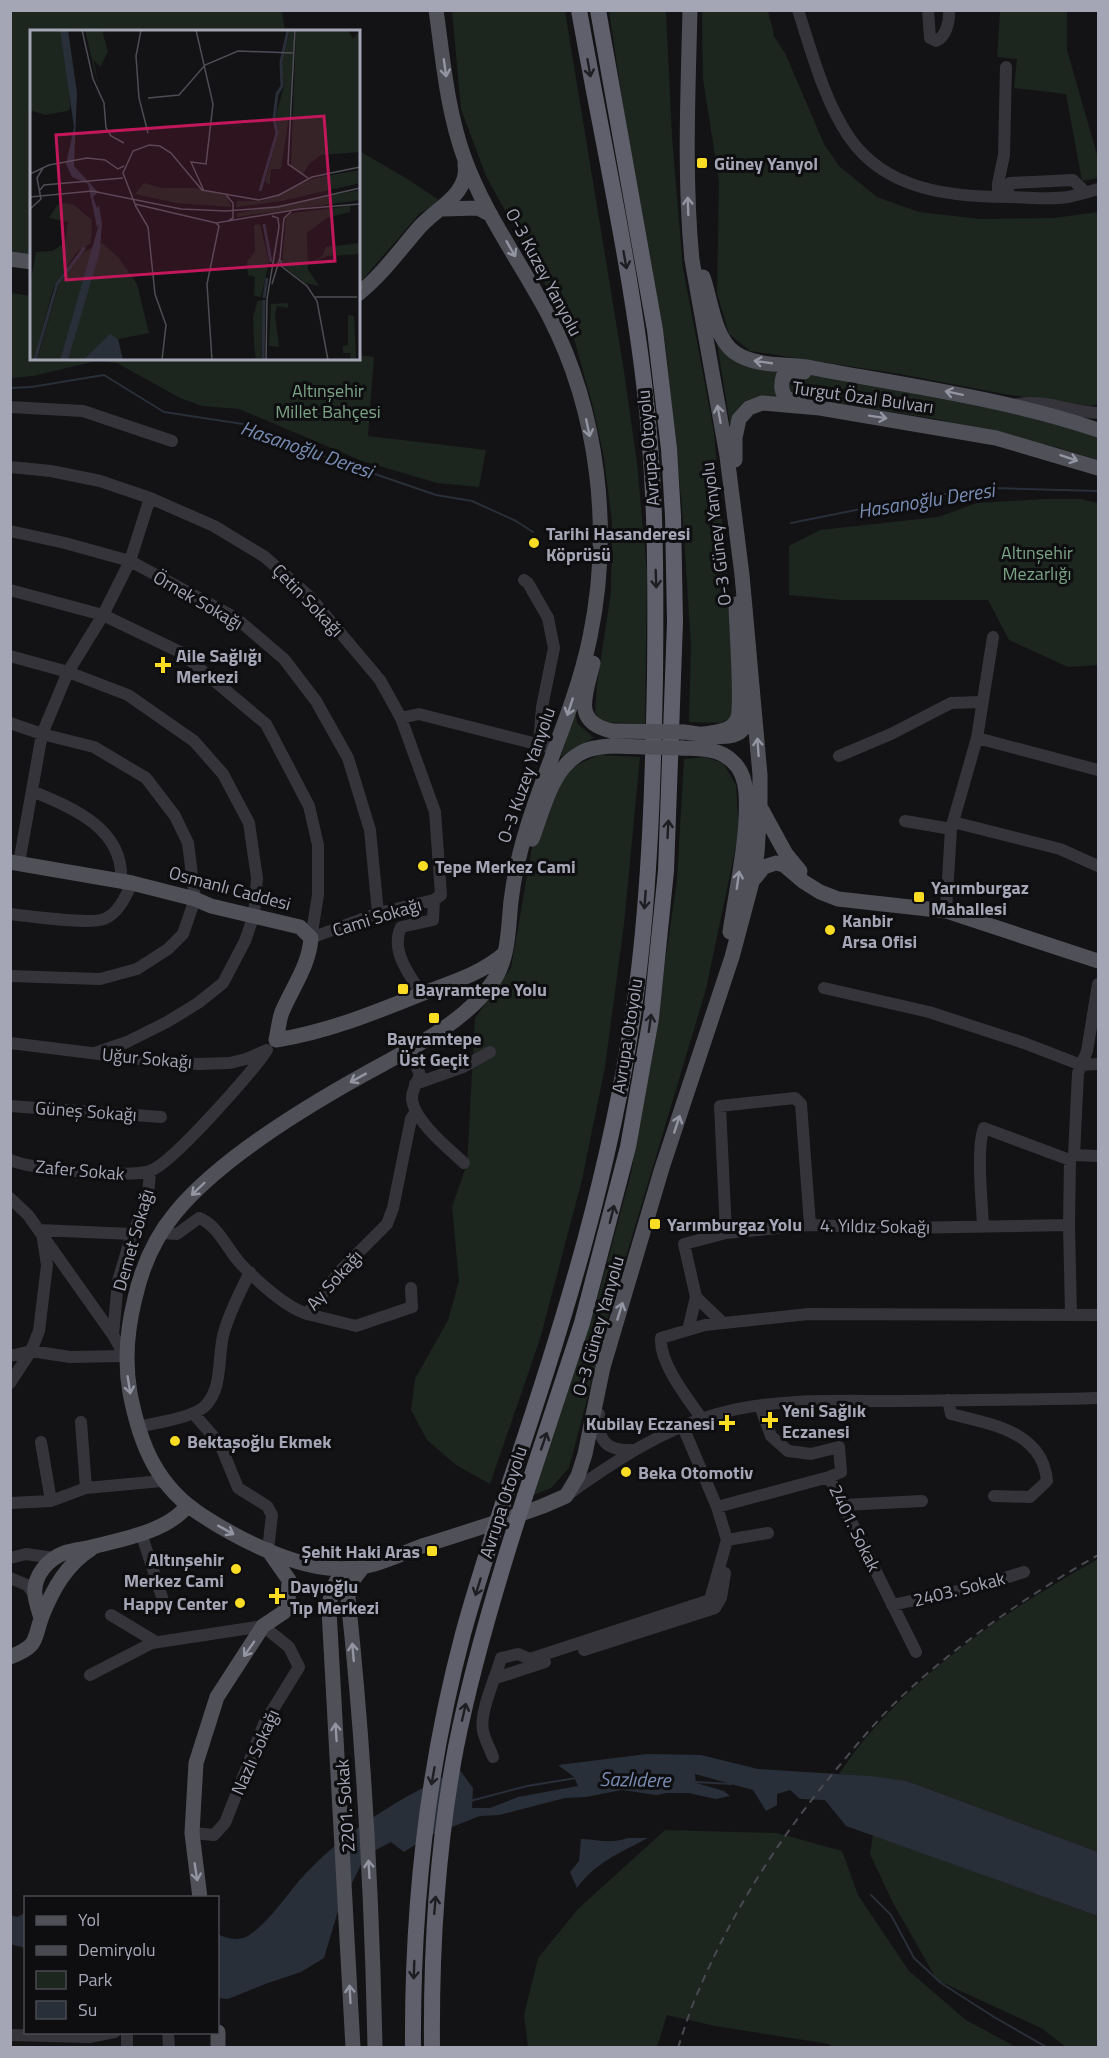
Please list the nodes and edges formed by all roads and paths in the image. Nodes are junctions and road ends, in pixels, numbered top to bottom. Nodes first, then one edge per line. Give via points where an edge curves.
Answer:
1 (436, 10) edge
2 (579, 10) edge
3 (598, 10) edge
4 (680, 10) edge
5 (690, 10) edge
6 (798, 10) edge
7 (928, 10) edge
8 (949, 10) edge
9 (1006, 67) dead end
10 (687, 153) junction
11 (463, 155) junction
12 (1098, 189) edge
13 (1003, 197) junction
14 (442, 209) junction
15 (491, 215) junction
16 (10, 259) edge
17 (692, 260) junction
18 (30, 262) edge
19 (360, 292) edge
20 (862, 377) junction
21 (1011, 406) junction
22 (10, 407) edge
23 (820, 408) junction
24 (1098, 413) edge
25 (1098, 430) edge
26 (172, 441) dead end
27 (10, 467) edge
28 (1098, 468) edge
29 (150, 498) junction
30 (10, 531) edge
31 (736, 535) junction
32 (601, 547) junction
33 (130, 561) junction
34 (742, 575) junction
35 (524, 580) dead end
36 (10, 590) edge
37 (103, 615) junction
38 (993, 637) dead end
39 (10, 656) edge
40 (68, 672) junction
41 (981, 702) junction
42 (401, 718) junction
43 (10, 723) edge
44 (42, 734) junction
45 (704, 734) junction
46 (977, 738) junction
47 (611, 739) junction
48 (539, 745) junction
49 (556, 749) junction
50 (839, 756) dead end
51 (1098, 770) edge
52 (32, 791) junction
53 (760, 805) junction
54 (905, 821) dead end
55 (952, 825) junction
56 (15, 862) edge
57 (1098, 866) edge
58 (127, 882) junction
59 (752, 882) junction
60 (820, 892) junction
61 (437, 898) junction
62 (195, 899) junction
63 (946, 911) junction
64 (378, 913) junction
65 (10, 914) edge
66 (254, 915) junction
67 (311, 938) junction
68 (508, 938) junction
69 (504, 954) junction
70 (1098, 961) edge
71 (10, 976) edge
72 (463, 978) junction
73 (724, 980) junction
74 (1098, 984) edge
75 (491, 985) junction
76 (824, 988) dead end
77 (422, 994) junction
78 (10, 1043) edge
79 (271, 1045) junction
80 (409, 1049) junction
81 (95, 1053) junction
82 (490, 1053) dead end
83 (1098, 1064) edge
84 (1081, 1065) junction
85 (416, 1084) junction
86 (10, 1106) edge
87 (416, 1111) junction
88 (161, 1117) dead end
89 (1098, 1156) edge
90 (1072, 1157) junction
91 (10, 1160) edge
92 (464, 1163) dead end
93 (150, 1172) junction
94 (10, 1198) edge
95 (810, 1225) junction
96 (1069, 1225) junction
97 (983, 1226) junction
98 (41, 1233) junction
99 (162, 1233) junction
100 (726, 1233) junction
101 (132, 1234) junction
102 (250, 1272) junction
103 (411, 1288) dead end
104 (696, 1297) junction
105 (307, 1314) junction
106 (1071, 1314) junction
107 (1098, 1315) edge
108 (722, 1322) junction
109 (688, 1330) junction
110 (113, 1335) junction
111 (31, 1352) junction
112 (10, 1356) edge
113 (125, 1356) junction
114 (603, 1367) junction
115 (10, 1383) edge
116 (1098, 1398) edge
117 (948, 1400) junction
118 (760, 1406) junction
119 (193, 1413) junction
120 (702, 1419) junction
121 (81, 1422) dead end
122 (137, 1427) junction
123 (683, 1427) junction
124 (41, 1442) dead end
125 (635, 1450) junction
126 (829, 1477) junction
127 (162, 1481) junction
128 (86, 1488) junction
129 (566, 1496) junction
130 (994, 1496) dead end
131 (51, 1501) junction
132 (922, 1501) dead end
133 (10, 1503) edge
134 (187, 1506) junction
135 (843, 1506) junction
136 (717, 1507) junction
137 (141, 1533) junction
138 (768, 1533) dead end
139 (727, 1540) junction
140 (96, 1546) junction
141 (268, 1550) junction
142 (10, 1558) edge
143 (54, 1558) junction
144 (348, 1568) junction
145 (363, 1568) junction
146 (65, 1571) junction
147 (1024, 1572) dead end
148 (10, 1578) edge
149 (35, 1596) junction
150 (162, 1597) dead end
151 (51, 1599) junction
152 (892, 1605) junction
153 (111, 1615) dead end
154 (41, 1618) junction
155 (263, 1626) junction
156 (156, 1642) junction
157 (916, 1652) dead end
158 (10, 1657) edge
159 (90, 1675) dead end
160 (493, 1758) dead end
161 (192, 1833) junction
162 (200, 1896) edge
163 (105, 2034) edge
164 (10, 2035) edge
165 (33, 2041) edge
166 (75, 2042) edge
167 (353, 2048) edge
168 (375, 2048) edge
169 (413, 2048) edge
170 (432, 2048) edge

1 -> 11 main road, O-3 Kuzey Yanyolu via 454,126
2 -> 169 highway, Avrupa Otoyolu, bridge via 633,306 654,498 656,595 650,819 639,966 598,1191 567,1306 463,1634 432,1781 418,1891
170 -> 3 highway, Avrupa Otoyolu, bridge via 432,1938 456,1748 481,1639 582,1323 628,1147 651,1018 667,862 675,622 669,449 654,320
4 - 10 main road
5 - 10 main road
6 - 13 street via 821,80 860,151 886,173 924,189 953,195
7 - 8 street via 930,38 936,41 943,37
9 - 13 street via 1004,155 998,184
17 -> 10 main road, O-3 Güney Yanyolu
11 - 14 main road via 463,180
11 - 15 main road, O-3 Kuzey Yanyolu
12 - 13 street via 1058,198
14 - 15 main road via 478,208
14 - 19 main road via 419,226 375,281
15 -> 32 main road, O-3 Kuzey Yanyolu via 548,314 578,390 596,473
16 - 18 main road
20 -> 17 main road, Turgut Özal Bulvarı via 801,365 756,362 733,352 717,327 703,278
31 -> 17 main road, O-3 Güney Yanyolu via 727,456
21 -> 20 main road, Turgut Özal Bulvarı
20 - 23 main road via 804,372 783,377 781,389 786,398
21 - 24 street via 1040,403
21 - 25 main road, Turgut Özal Bulvarı
22 - 26 street via 83,411
23 -> 28 main road, Turgut Özal Bulvarı via 996,438
23 - 31 main road, Turgut Özal Bulvarı via 762,403 748,408 739,419 735,438
27 - 29 street, Çetin Sokağı via 100,480
29 - 33 street
29 - 42 street, Çetin Sokağı via 214,526 265,557 311,598 358,652 380,680
30 - 33 street, Örnek Sokağı
31 - 34 main road, O-3 Güney Yanyolu
31 - 45 main road via 739,715 726,730
32 - 47 main road via 600,634 584,710 586,717
32 -> 49 main road, O-3 Kuzey Yanyolu via 591,635
33 - 37 street
33 - 64 street, Örnek Sokağı via 236,618 284,659 316,701 348,758 370,830
34 - 45 main road via 747,722 736,735
53 -> 34 main road, O-3 Güney Yanyolu
35 - 48 street via 548,618 554,648
36 - 37 street
37 - 40 street
37 - 67 street via 180,652 266,724 309,806 318,845 318,895
38 - 41 street
39 - 40 street
40 - 44 street
40 - 66 street via 128,695 194,741 223,774 249,823 256,878
41 - 46 street
41 - 50 street via 951,704
42 - 48 street via 419,714
42 - 61 street, Çetin Sokağı via 435,812
43 - 44 street
44 - 52 street
44 - 62 street via 94,747 146,778 188,843
45 - 47 main road, bridge via 683,732
46 - 51 street
46 - 55 street
47 - 68 main road via 579,753 558,775 526,853
73 -> 47 main road, bridge via 744,837 746,792 740,768 712,750
48 - 49 street
49 - 68 main road, O-3 Kuzey Yanyolu via 523,837
52 - 56 street
52 - 58 street via 73,809 103,831 116,848
53 - 59 main road, O-3 Güney Yanyolu
53 - 60 main road via 786,854
54 - 55 street
55 - 57 street via 1060,849
55 - 63 street
56 - 58 main road, Osmanlı Caddesi
58 - 62 main road, Osmanlı Caddesi
58 - 65 street via 124,900 103,920
59 - 60 main road via 764,867 776,863
59 - 73 main road, O-3 Güney Yanyolu
60 - 63 main road via 856,902
61 - 64 street, Cami Sokağı
61 - 77 street via 433,920 401,927 398,935 405,969
62 - 66 main road, Osmanlı Caddesi
62 - 71 street via 183,934 168,949 136,969 100,979
63 - 70 main road
64 - 67 street, Cami Sokağı
66 - 67 main road, Osmanlı Caddesi via 300,927
66 - 81 street via 223,983 166,1022
67 - 79 main road via 302,975
68 - 69 main road, O-3 Kuzey Yanyolu
69 - 72 main road
69 - 75 main road, O-3 Kuzey Yanyolu
72 - 75 main road
72 - 77 main road
114 -> 73 main road, O-3 Güney Yanyolu
74 - 84 street via 1088,1051
75 - 80 main road, O-3 Kuzey Yanyolu via 480,1000
76 - 84 street via 929,1012
77 - 79 main road via 349,1022
78 - 81 street, Uğur Sokağı
79 - 81 street, Uğur Sokağı via 230,1063 199,1064
79 - 93 street, Demet Sokağı via 255,1068 180,1148
80 - 85 street, Ay Sokağı via 420,1076
80 -> 99 main road, O-3 Kuzey Yanyolu via 304,1109 243,1153 199,1187
82 - 85 street via 463,1068
83 - 84 street
84 - 90 street
85 - 87 street, Ay Sokağı via 412,1097
86 - 88 street, Güneş Sokağı
87 - 92 street
87 - 105 street, Ay Sokağı via 387,1224 341,1270
89 - 90 street
90 - 96 street
90 - 97 street via 984,1128
91 - 93 street, Zafer Sokak via 22,1165 94,1172
93 - 101 street, Demet Sokağı via 148,1196
94 - 98 street
95 - 97 street, 4. Yıldız Sokağı
95 - 100 street, 4. Yıldız Sokağı
95 - 100 street via 801,1104 786,1097 720,1106
96 - 97 street, 4. Yıldız Sokağı
96 - 106 street
98 - 101 street
98 - 110 street
98 - 111 street via 47,1265 39,1331
99 - 102 street, Ay Sokağı via 177,1234 199,1218 205,1220
99 - 113 main road, O-3 Kuzey Yanyolu via 141,1274
100 - 104 street, 4. Yıldız Sokağı via 684,1244
101 - 110 street, Demet Sokağı via 118,1281
102 - 105 street, Ay Sokağı
102 - 119 street via 223,1333 214,1393
103 - 105 street via 412,1307 356,1326
104 - 108 street
104 - 109 street
106 - 107 street
106 - 108 street via 808,1314
108 - 109 street
109 - 120 street via 661,1338 660,1345 681,1390
110 - 113 street
111 - 112 street
111 - 113 street via 70,1357
111 - 115 street
113 -> 122 main road, O-3 Kuzey Yanyolu
114 - 125 street via 598,1430 611,1447
114 - 129 main road, O-3 Güney Yanyolu via 585,1454
116 - 117 street
117 - 118 street
117 - 130 street via 951,1414 1008,1429 1033,1447 1046,1467 1047,1481 1030,1497
118 - 120 street
118 - 126 street via 771,1436 788,1451 811,1454 839,1447 841,1473
119 - 122 street
119 - 141 street via 220,1444 237,1488 267,1506 272,1515
120 - 123 street
121 - 128 street
122 - 127 main road, O-3 Kuzey Yanyolu
123 - 125 street
123 - 136 street
124 - 131 street
125 - 129 street
126 - 135 street, 2401. Sokak
126 - 136 street, 2401. Sokak
127 - 128 street
127 - 134 main road, O-3 Kuzey Yanyolu
128 - 131 street
129 - 145 main road
131 - 133 street
132 - 135 street
134 - 137 main road via 171,1522
134 -> 141 main road, O-3 Kuzey Yanyolu
135 - 152 street, 2401. Sokak
136 - 139 street
137 - 140 main road
137 - 150 street
138 - 139 street
139 - 160 street via 710,1600 530,1659 518,1654 501,1658 489,1690 483,1729
140 - 143 main road
140 - 146 main road
141 - 144 main road, O-3 Kuzey Yanyolu via 310,1564
141 - 155 main road via 290,1580 290,1590 284,1612
142 - 143 street via 26,1554
143 - 146 main road via 64,1562
143 - 149 main road via 43,1568
144 - 145 main road
167 -> 144 main road, 2201. Sokak via 329,1610 335,1582
168 -> 145 main road, 2201. Sokak via 364,1794 348,1598 350,1584
146 - 151 main road
147 - 152 street, 2403. Sokak
148 - 149 street via 27,1585
149 - 151 main road via 42,1601
149 - 154 main road
151 - 154 main road
152 - 157 street, 2401. Sokak
153 - 156 street
154 - 158 main road via 35,1641
155 - 156 street
155 -> 161 main road via 217,1697 196,1763
155 - 161 street, Nazlı Sokağı via 289,1647 299,1667 264,1724 225,1822 214,1836
156 - 159 street
161 -> 162 main road
163 - 166 street
164 - 165 street
165 - 166 street

